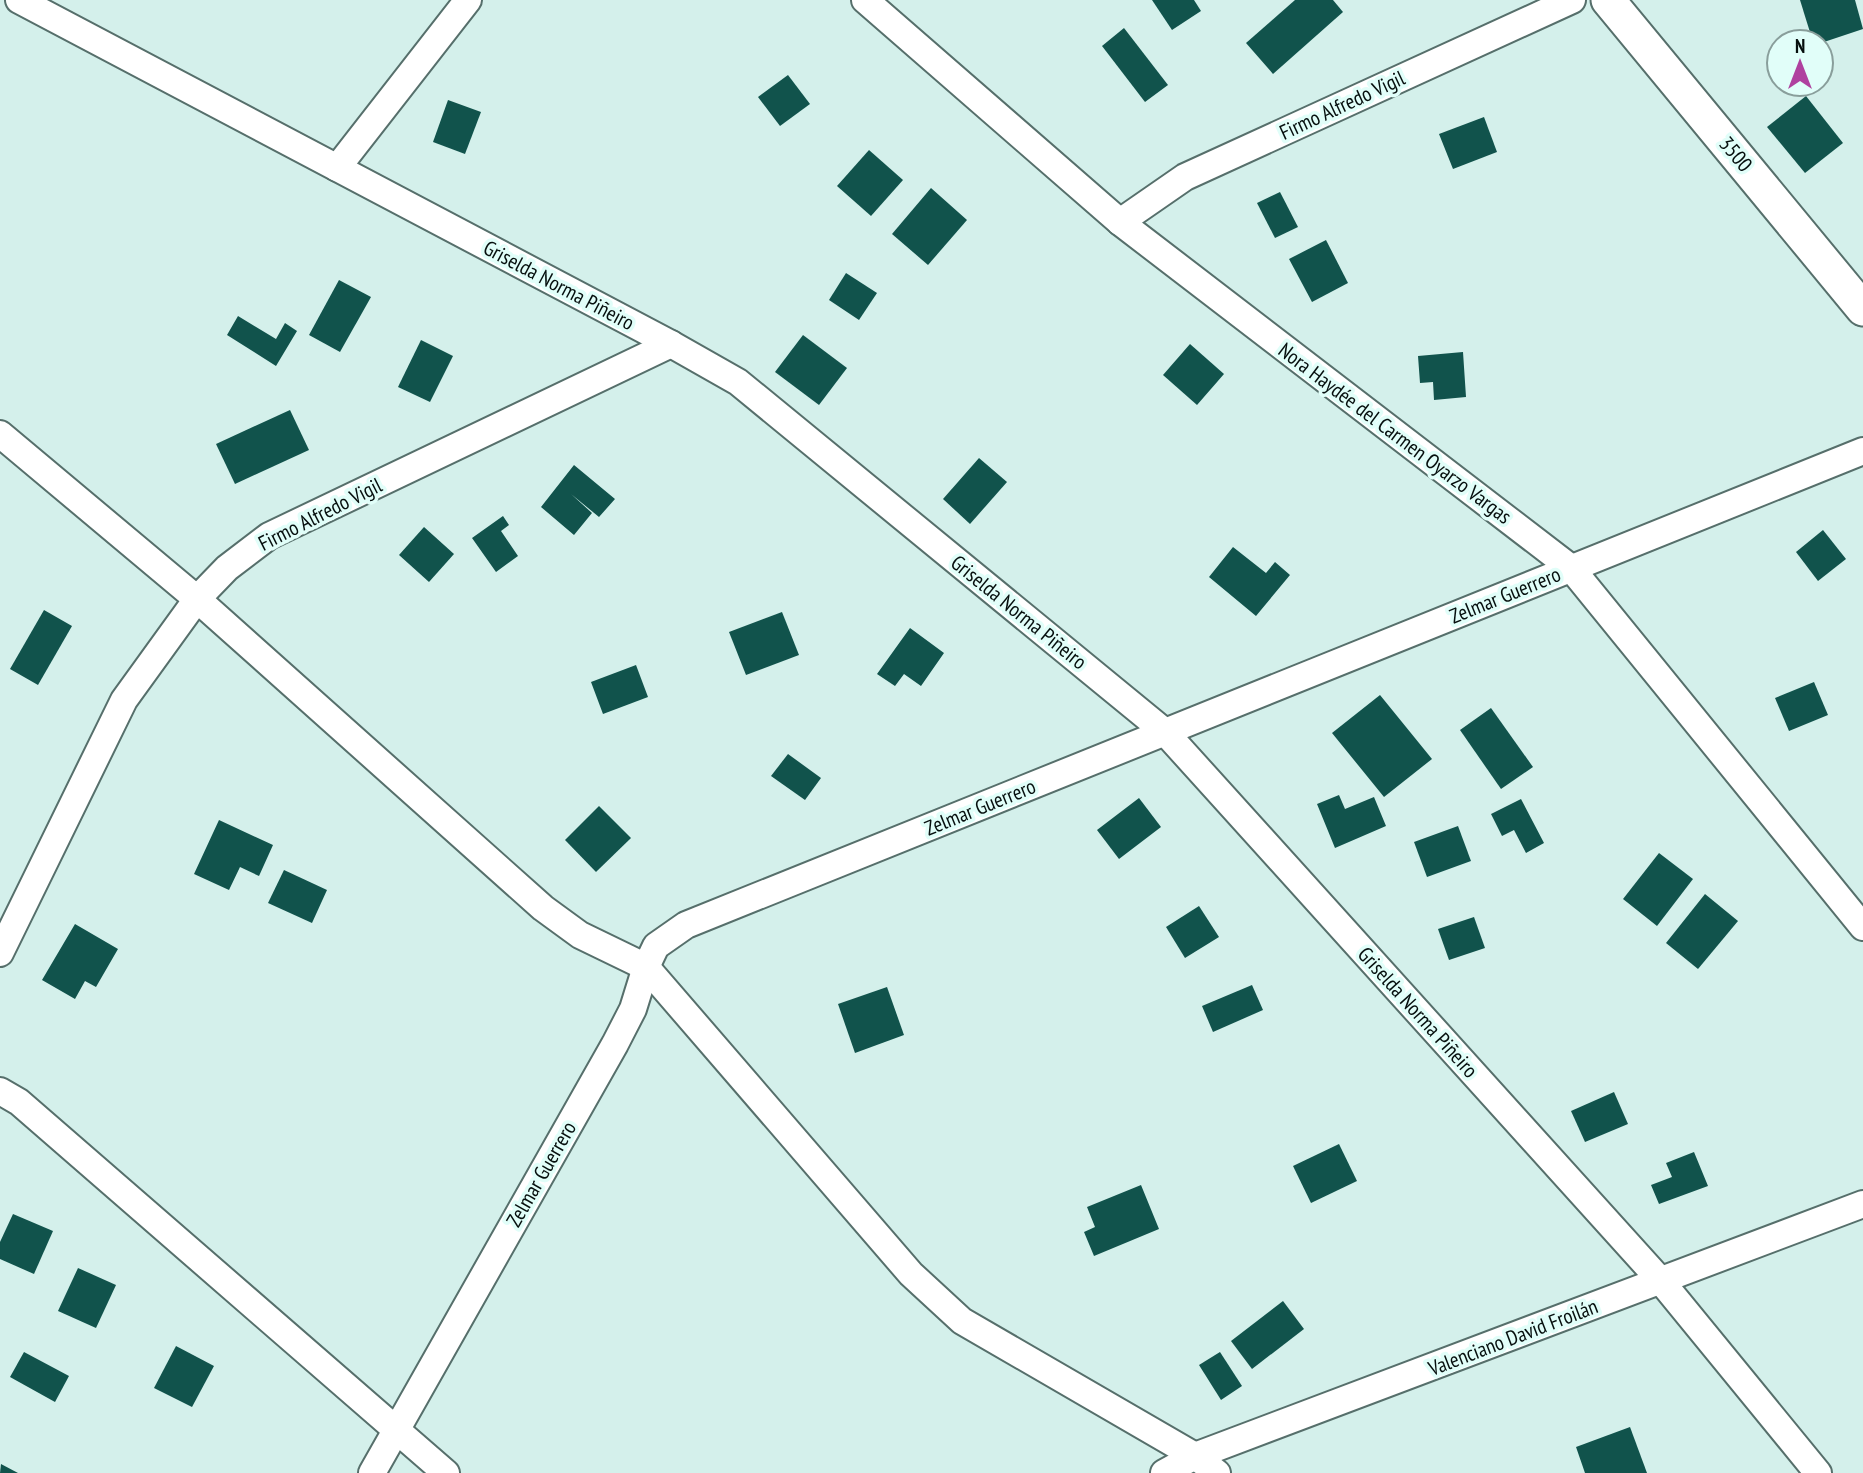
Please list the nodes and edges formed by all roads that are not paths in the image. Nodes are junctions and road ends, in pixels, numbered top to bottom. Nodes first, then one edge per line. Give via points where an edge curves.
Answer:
1 (19, 0) edge
2 (468, 0) edge
3 (865, 0) edge
4 (1572, 0) edge
5 (1608, 0) edge
6 (337, 168) junction
7 (1120, 222) junction
8 (1863, 309) edge
9 (671, 344) junction
10 (0, 434) edge
11 (1863, 450) edge
12 (1571, 568) junction
13 (197, 599) junction
14 (1165, 732) junction
15 (1863, 927) edge
16 (0, 953) edge
17 (646, 967) junction
18 (0, 1091) edge
19 (1863, 1204) edge
20 (1661, 1281) junction
21 (396, 1429) junction
22 (1195, 1456) junction
23 (372, 1473) edge
24 (446, 1473) edge
25 (1164, 1473) edge
26 (1217, 1473) edge
27 (1818, 1473) edge

1 - 6 street, Griselda Norma Piñeiro
2 - 6 street
3 - 7 street, Nora Haydée del Carmen Oyarzo Vargas
4 - 7 street, Firmo Alfredo Vigil via 1185,177
5 - 8 street, 3500
6 - 9 street, Griselda Norma Piñeiro
7 - 12 street, Nora Haydée del Carmen Oyarzo Vargas
9 - 13 street, Firmo Alfredo Vigil via 269,536
9 - 14 street, Griselda Norma Piñeiro via 738,382
10 - 13 street
11 - 12 street, Zelmar Guerrero
12 - 14 street, Zelmar Guerrero
12 - 15 street, Nora Haydée del Carmen Oyarzo Vargas
13 - 16 street, Firmo Alfredo Vigil via 124,700
13 - 17 street via 543,908 580,935
14 - 17 street, Zelmar Guerrero via 686,925 656,946
14 - 20 street, Griselda Norma Piñeiro
17 - 21 street, Zelmar Guerrero via 633,1009 615,1044
17 - 22 street via 911,1274 962,1321
18 - 21 street via 19,1102
19 - 20 street, Valenciano David Froilán
20 - 22 street, Valenciano David Froilán
20 - 27 street, Griselda Norma Piñeiro
21 - 23 street, Zelmar Guerrero
21 - 24 street
22 - 25 street, Valenciano David Froilán
22 - 26 street

